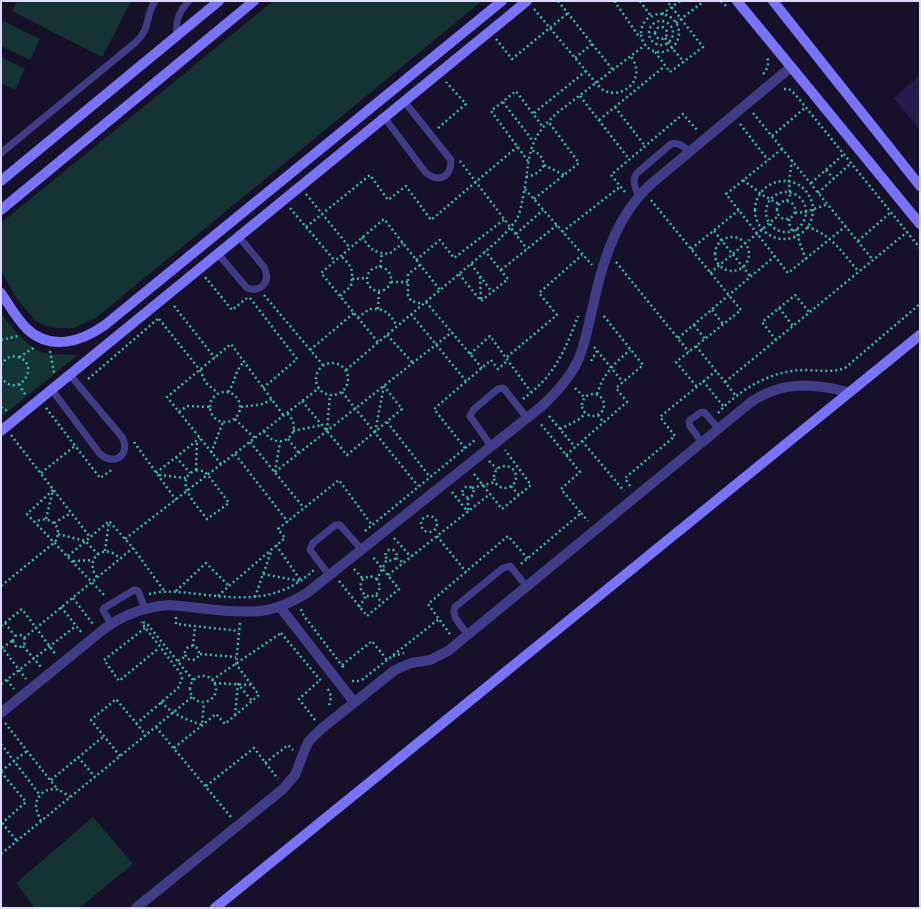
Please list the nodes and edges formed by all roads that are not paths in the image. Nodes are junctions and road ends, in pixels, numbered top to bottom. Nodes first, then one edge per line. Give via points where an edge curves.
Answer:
1 (155, 1) edge
2 (189, 1) edge
3 (219, 1) edge
4 (254, 1) edge
5 (502, 1) edge
6 (736, 1) edge
7 (773, 1) edge
8 (530, 4) edge
9 (177, 36) junction
10 (791, 67) junction
11 (404, 101) junction
12 (384, 117) junction
13 (690, 152) junction
14 (1, 153) edge
15 (1, 181) edge
16 (920, 186) edge
17 (638, 196) junction
18 (1, 210) edge
19 (920, 224) edge
20 (239, 237) junction
21 (218, 254) junction
22 (1, 293) edge
23 (920, 335) edge
24 (70, 375) junction
25 (52, 390) junction
26 (848, 392) junction
27 (527, 418) junction
28 (719, 429) junction
29 (1, 431) edge
30 (702, 442) junction
31 (496, 445) junction
32 (364, 550) junction
33 (333, 576) junction
34 (527, 587) junction
35 (280, 607) junction
36 (146, 613) junction
37 (111, 624) junction
38 (468, 635) junction
39 (354, 702) junction
40 (1, 713) edge
41 (136, 908) edge
42 (215, 908) edge

1 - 14 lane via 146,31 136,42
2 - 9 lane via 177,20
3 - 9 street
4 - 18 street
5 - 22 street via 105,325 84,338 60,342 38,337 20,321
6 - 10 street
7 - 16 street
8 - 11 street
9 - 15 street
10 - 13 street
10 - 19 street
11 - 12 street
11 - 12 lane via 451,160 451,168 447,175 440,178 426,173
12 - 20 street
13 - 17 street
13 - 17 lane via 681,145 669,145 635,175 634,183
17 - 27 street via 621,222 600,275 579,359 556,392
20 - 21 street
20 - 21 lane via 264,267 267,279 264,285 252,290 247,288
21 - 24 street
23 - 26 street
24 - 25 street
24 - 25 lane via 122,437 125,449 122,455 117,459 105,458
25 - 29 street
26 - 28 street via 821,387 782,387 760,396
26 - 42 street
27 - 31 street
27 - 31 lane via 505,390 500,388 473,410 470,416 482,434
28 - 30 street
28 - 30 lane via 704,412 690,420 690,426
30 - 34 street
31 - 32 street
32 - 33 street
32 - 33 lane via 340,525 333,527 311,546 310,550
33 - 35 street
34 - 38 street
34 - 38 lane via 510,566 506,566 455,607 454,613
35 - 36 street via 255,611 169,605
35 - 39 street
36 - 37 street via 127,614
36 - 37 lane via 138,591 134,590 104,607
37 - 40 street
38 - 39 street via 439,656 395,670
39 - 41 street via 309,741 290,782

